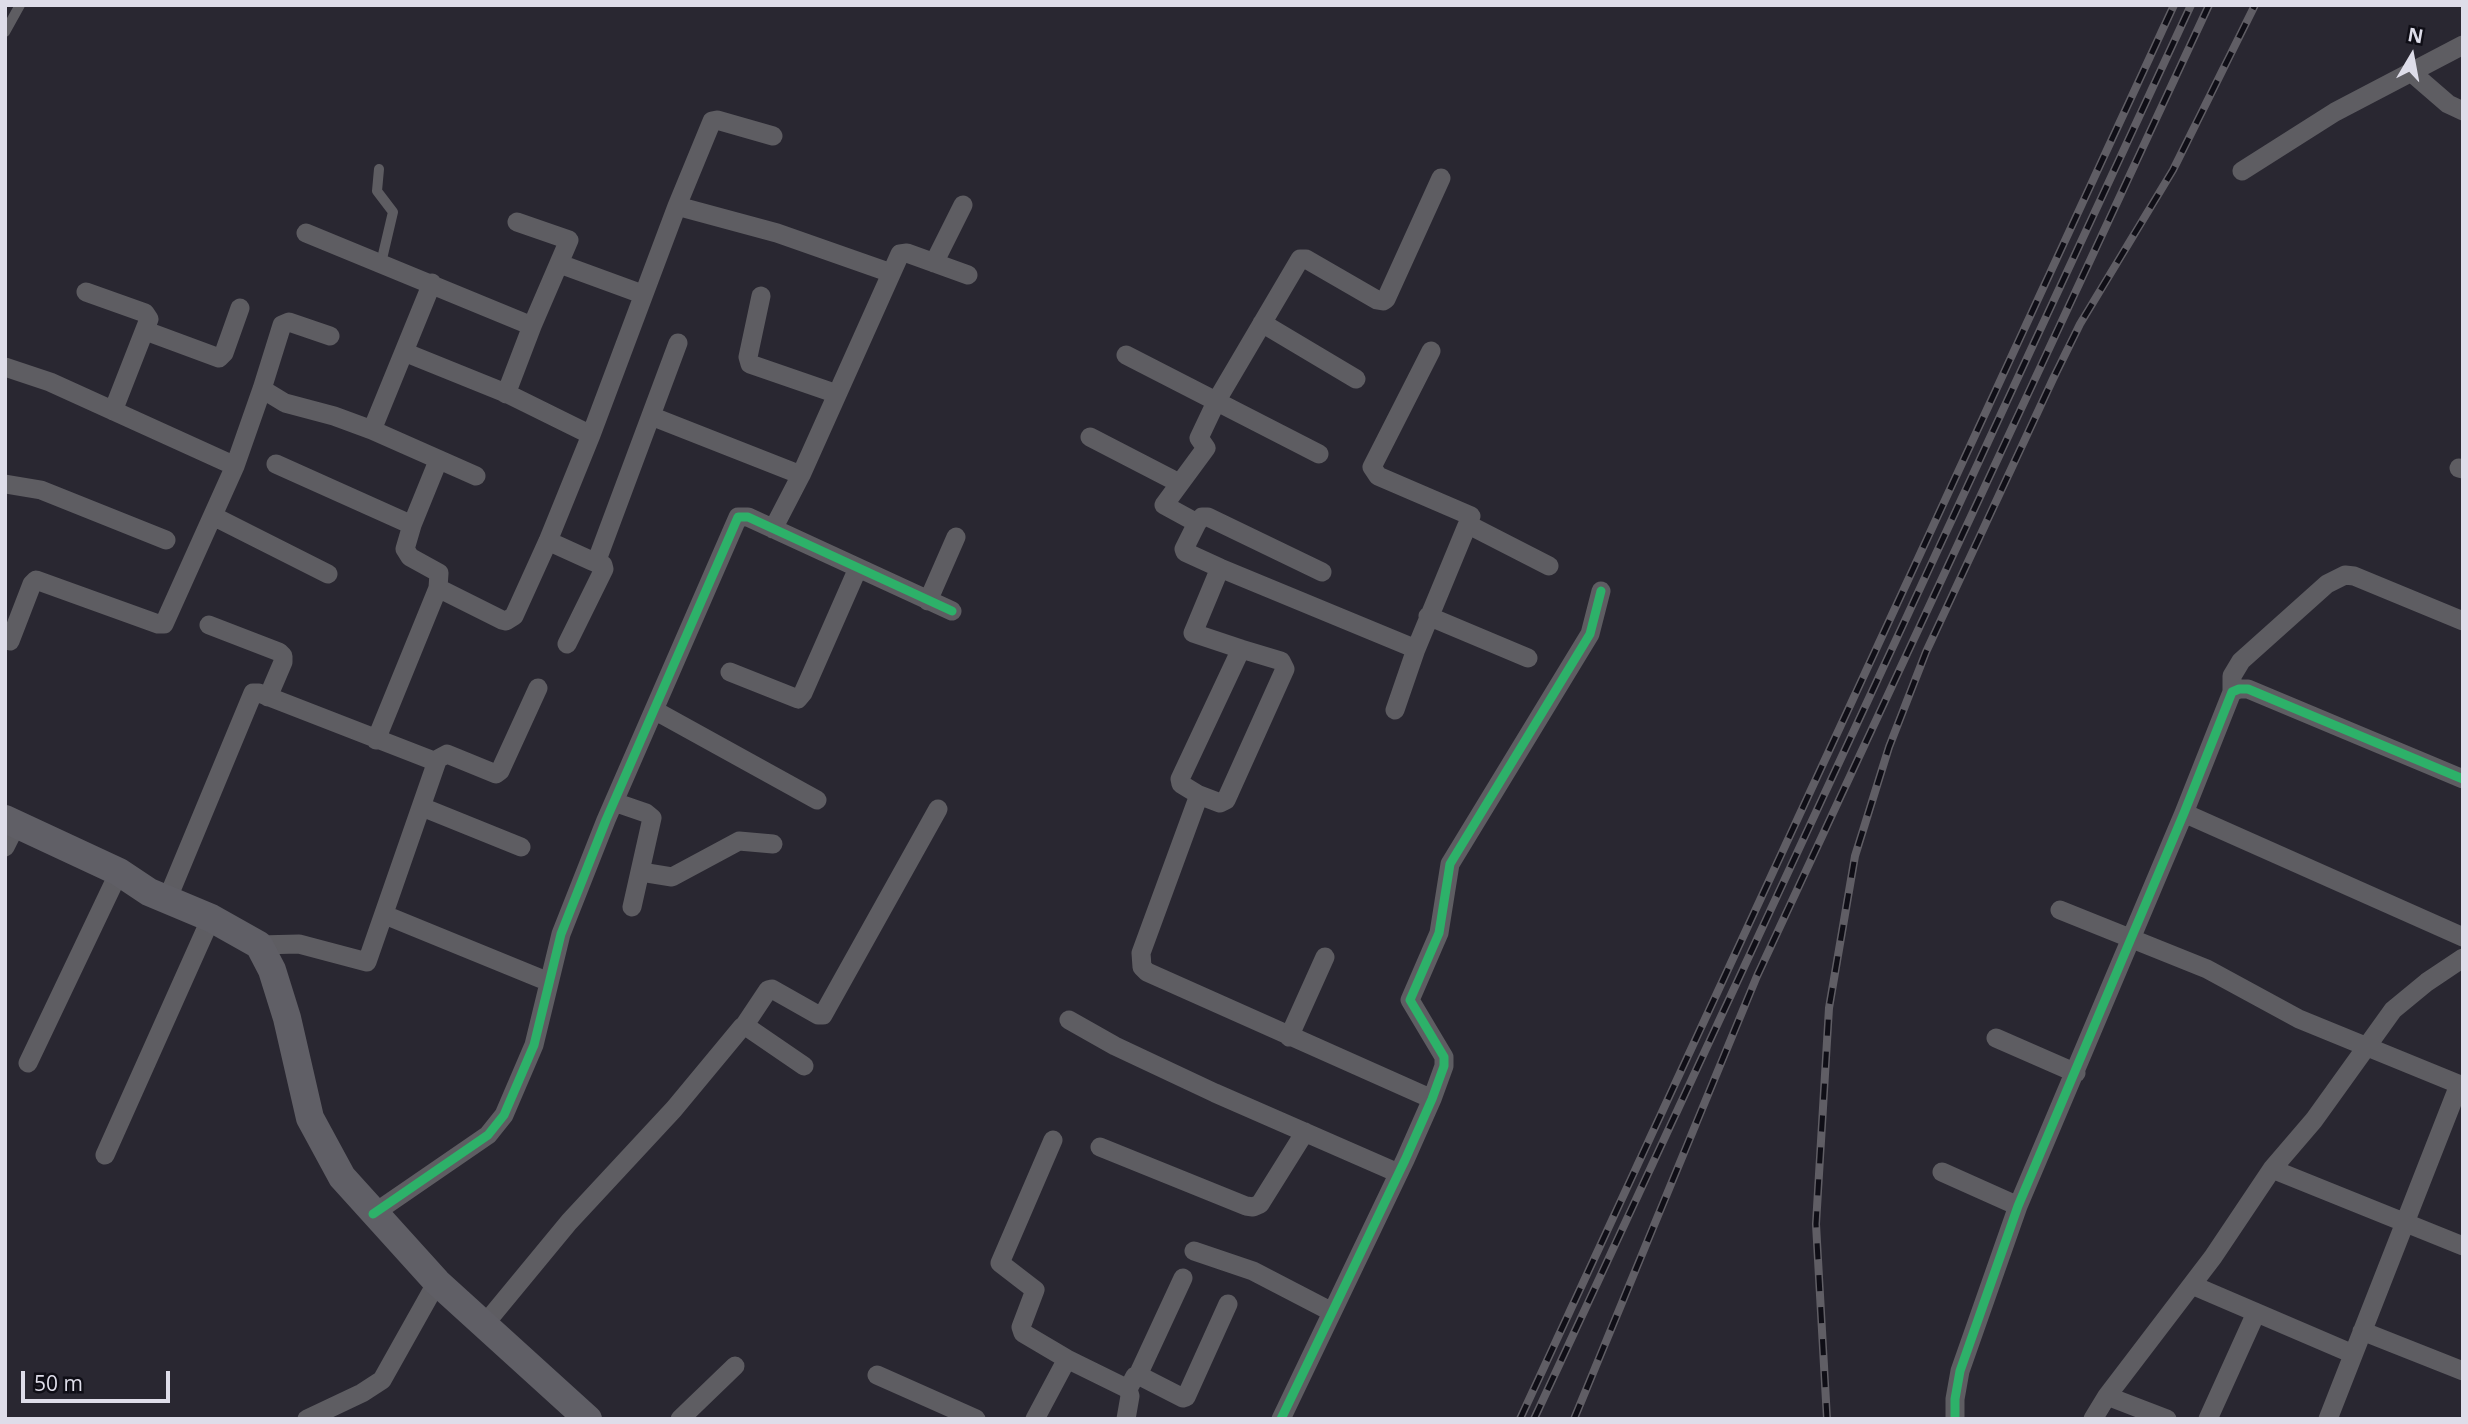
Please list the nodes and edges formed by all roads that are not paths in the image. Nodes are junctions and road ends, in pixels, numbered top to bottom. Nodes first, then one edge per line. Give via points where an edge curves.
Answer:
1 (20, 5) edge
2 (5, 32) edge
3 (2463, 45) edge
4 (2411, 72) junction
5 (2463, 111) edge
6 (773, 136) dead end
7 (379, 169) dead end
8 (2242, 172) dead end
9 (1441, 178) dead end
10 (677, 205) junction
11 (963, 205) dead end
12 (517, 222) dead end
13 (306, 233) dead end
14 (381, 263) junction
15 (934, 263) junction
16 (560, 264) junction
17 (891, 273) junction
18 (968, 275) dead end
19 (432, 283) junction
20 (86, 292) dead end
21 (642, 294) junction
22 (761, 296) dead end
23 (240, 308) dead end
24 (1262, 323) junction
25 (532, 326) junction
26 (146, 331) junction
27 (330, 336) dead end
28 (678, 344) dead end
29 (1431, 351) dead end
30 (404, 352) junction
31 (1126, 355) dead end
32 (5, 367) edge
33 (1356, 379) dead end
34 (262, 389) junction
35 (506, 394) junction
36 (837, 394) junction
37 (1217, 400) junction
38 (113, 411) junction
39 (651, 416) junction
40 (372, 430) junction
41 (591, 435) junction
42 (1090, 437) dead end
43 (1319, 454) dead end
44 (438, 461) junction
45 (276, 464) dead end
46 (235, 466) junction
47 (801, 475) junction
48 (476, 476) dead end
49 (1179, 483) junction
50 (5, 484) edge
51 (213, 516) junction
52 (1197, 523) junction
53 (412, 525) junction
54 (1469, 525) junction
55 (773, 529) junction
56 (956, 537) dead end
57 (166, 540) dead end
58 (548, 541) junction
59 (594, 562) junction
60 (1549, 566) dead end
61 (858, 568) junction
62 (1220, 568) junction
63 (1322, 572) dead end
64 (328, 574) dead end
65 (438, 588) junction
66 (1601, 591) dead end
67 (929, 601) junction
68 (952, 611) dead end
69 (1428, 616) junction
70 (2463, 621) edge
71 (209, 625) dead end
72 (10, 640) dead end
73 (568, 644) dead end
74 (1241, 649) junction
75 (1416, 649) junction
76 (1528, 658) dead end
77 (730, 672) dead end
78 (538, 688) dead end
79 (2232, 692) junction
80 (268, 697) junction
81 (654, 710) junction
82 (1395, 710) dead end
83 (376, 740) junction
84 (437, 761) junction
85 (2463, 779) edge
86 (1199, 795) junction
87 (817, 800) dead end
88 (614, 802) junction
89 (422, 807) junction
90 (938, 809) dead end
91 (2184, 813) junction
92 (9, 830) edge
93 (773, 844) dead end
94 (522, 847) dead end
95 (119, 872) junction
96 (641, 872) junction
97 (167, 900) junction
98 (632, 907) dead end
99 (2060, 910) dead end
100 (385, 915) junction
101 (211, 918) junction
102 (2463, 937) edge
103 (2130, 938) junction
104 (259, 945) junction
105 (1325, 957) dead end
106 (2463, 958) edge
107 (549, 982) junction
108 (1069, 1020) dead end
109 (744, 1026) junction
110 (1289, 1037) junction
111 (1996, 1038) dead end
112 (2365, 1048) junction
113 (28, 1063) dead end
114 (804, 1066) dead end
115 (2076, 1073) junction
116 (2461, 1085) edge
117 (1433, 1100) junction
118 (1305, 1132) junction
119 (1053, 1140) dead end
120 (1100, 1147) dead end
121 (105, 1155) dead end
122 (2272, 1170) junction
123 (1942, 1172) dead end
124 (1398, 1173) junction
125 (2018, 1206) junction
126 (373, 1214) junction
127 (2404, 1224) junction
128 (2463, 1246) edge
129 (1194, 1251) dead end
130 (1183, 1278) dead end
131 (2192, 1285) junction
132 (458, 1301) junction
133 (1228, 1304) dead end
134 (1332, 1312) junction
135 (2256, 1313) junction
136 (2362, 1331) junction
137 (2353, 1354) junction
138 (1067, 1359) junction
139 (735, 1366) dead end
140 (2463, 1371) edge
141 (877, 1375) dead end
142 (1133, 1382) junction
143 (2107, 1396) junction
144 (965, 1417) edge
145 (307, 1419) edge
146 (588, 1419) edge
147 (680, 1419) edge
148 (1035, 1419) edge
149 (1126, 1419) edge
150 (1281, 1419) edge
151 (1955, 1419) edge
152 (2093, 1419) edge
153 (2167, 1419) edge
154 (2208, 1419) edge
155 (2328, 1419) edge

1 - 2 lane
3 - 4 street
4 - 5 street
4 - 8 street via 2329,116
6 - 10 street via 712,121
7 - 14 lane via 377,191 393,212
9 - 24 street via 1386,299 1380,301 1300,259
10 - 17 street via 777,233
10 - 21 street
11 - 15 street
12 - 16 street via 569,240
13 - 14 street
14 - 19 street
15 - 17 street via 902,253
15 - 18 street
16 - 21 street
16 - 25 street
17 - 36 street
19 - 25 street
19 - 30 street
20 - 26 street via 145,313 149,319
21 - 41 street
22 - 36 street via 750,364
23 - 26 street via 219,358
24 - 33 street
24 - 37 street
25 - 35 street
26 - 38 street
27 - 34 street via 289,322 282,325
28 - 39 street
29 - 54 street via 1372,467 1378,476 1468,513
30 - 35 street
30 - 40 street
31 - 37 street
32 - 38 street
34 - 40 street via 285,403
34 - 46 street
35 - 41 street
36 - 47 street
37 - 43 street
37 - 49 street via 1199,438 1205,450
38 - 46 street
39 - 47 street
39 - 59 street
40 - 44 street
41 - 58 street
42 - 49 street
44 - 48 street
44 - 53 street
45 - 53 street
46 - 51 street
47 - 55 street
49 - 52 street via 1164,505
50 - 57 street via 33,487
51 - 64 street
51 - 72 street via 164,624 36,580
52 - 62 street via 1184,550
52 - 63 street via 1209,517
53 - 65 street via 406,553 439,573
54 - 60 street
54 - 69 street
55 - 61 street
55 - 81 street via 738,517
56 - 67 street
58 - 59 street
58 - 65 street via 511,619 502,620
59 - 73 street via 604,569
61 - 67 street
61 - 77 street via 798,699
62 - 74 street via 1193,633
62 - 75 street
65 - 83 street
66 - 117 street via 1590,634 1450,864 1439,933 1410,1000 1444,1057
67 - 68 street
69 - 75 street
69 - 76 street
70 - 79 street via 2345,575 2327,584 2241,661 2232,676
71 - 80 street via 283,656
74 - 86 street via 1180,779
74 - 86 street via 1282,661 1285,669 1226,800 1220,803
75 - 82 street
78 - 84 street via 498,774 447,754
79 - 85 street via 2248,689
79 - 91 street
80 - 83 street
80 - 97 street via 250,696
81 - 87 street
81 - 88 street
83 - 84 street
84 - 89 street
86 - 110 street via 1140,961 1147,972
88 - 96 street via 652,818
88 - 107 street via 561,934
89 - 94 street
89 - 100 street
90 - 109 street via 823,1015 772,989
91 - 102 street
91 - 103 street
92 - 95 street
93 - 96 street via 732,843 672,877
95 - 97 street
95 - 113 street
96 - 98 street
97 - 101 street
99 - 103 street
100 - 104 street via 367,962 299,944
100 - 107 street
101 - 104 street
101 - 121 street
103 - 112 street via 2207,969 2285,1013
103 - 115 street
104 - 126 street via 276,982 310,1118 342,1177
105 - 110 street
106 - 112 street via 2393,1010
107 - 126 street via 534,1045 497,1126
108 - 118 street via 1115,1046
109 - 114 street
109 - 132 street via 569,1222
110 - 117 street
111 - 115 street
112 - 116 street
112 - 122 street
115 - 125 street
116 - 127 street
117 - 124 street
118 - 120 street via 1260,1204 1253,1207
118 - 124 street
119 - 138 street via 1000,1263 1035,1290 1021,1330
122 - 127 street
122 - 131 street
123 - 125 street
124 - 134 street
125 - 151 street via 1960,1371
126 - 132 street
127 - 128 street
127 - 136 street
129 - 134 street via 1253,1271
130 - 142 street
131 - 135 street
131 - 143 street
132 - 145 street via 382,1380
132 - 146 street
133 - 142 street via 1186,1397
134 - 150 street
135 - 137 street
135 - 154 street
136 - 137 street
136 - 140 street
137 - 155 street
138 - 142 street
138 - 148 street
139 - 147 street
141 - 144 street
142 - 149 street
143 - 152 street
143 - 153 street

